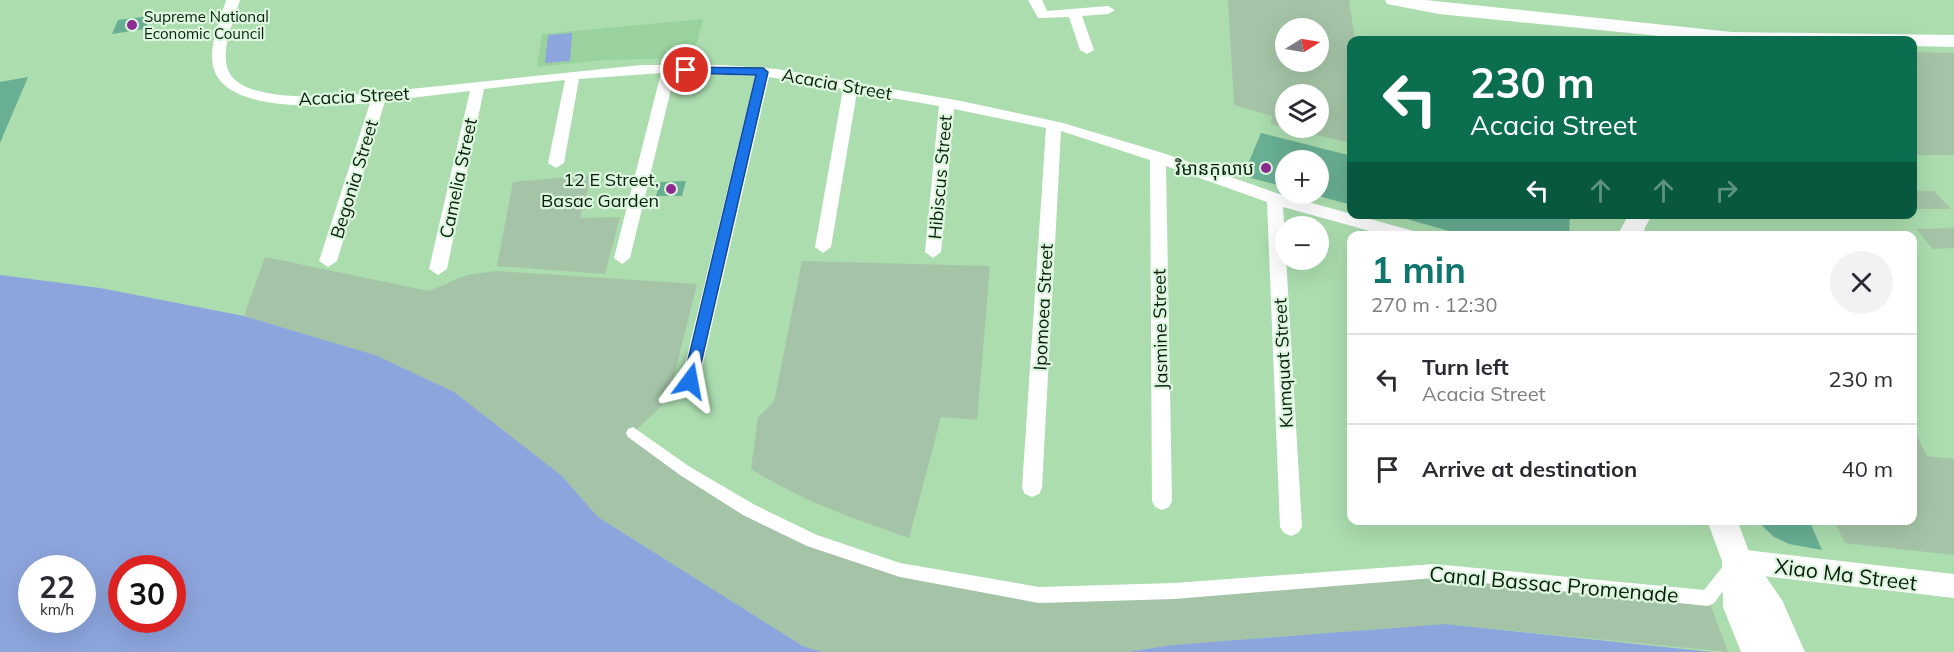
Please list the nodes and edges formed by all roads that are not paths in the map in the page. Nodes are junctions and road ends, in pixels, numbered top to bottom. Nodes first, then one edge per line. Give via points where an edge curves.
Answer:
1 (233, 0) edge
2 (1035, 0) edge
3 (1394, 0) edge
4 (1108, 10) dead end
5 (1074, 13) junction
6 (1591, 32) edge
7 (1685, 36) edge
8 (1917, 40) edge
9 (1954, 41) edge
10 (1087, 50) dead end
11 (669, 70) junction
12 (763, 72) junction
13 (573, 75) junction
14 (478, 86) junction
15 (851, 87) junction
16 (379, 98) junction
17 (947, 103) junction
18 (1054, 125) junction
19 (1158, 156) junction
20 (556, 163) dead end
21 (1275, 199) edge
22 (1275, 204) edge
23 (1291, 204) edge
24 (1378, 231) edge
25 (823, 247) dead end
26 (933, 252) dead end
27 (622, 258) dead end
28 (328, 261) dead end
29 (438, 269) dead end
30 (690, 381) dead end
31 (633, 433) dead end
32 (1032, 488) dead end
33 (1162, 501) dead end
34 (1724, 525) edge
35 (1291, 527) dead end
36 (1737, 561) junction
37 (1954, 586) edge
38 (1757, 652) edge
39 (1789, 652) edge

1 - 16 street, Acacia Street via 218,66 222,77 235,88 284,99
2 - 5 street via 1043,15
3 - 6 main road
4 - 5 street
5 - 10 street
6 - 7 main road
8 - 9 main road
11 - 12 street, Acacia Street
11 - 13 street, Acacia Street
11 - 27 street
12 - 15 street, Acacia Street
12 - 30 street
13 - 14 street, Acacia Street
13 - 20 street
14 - 16 street, Acacia Street
14 - 29 street, Camelia Street
15 - 17 street, Acacia Street
15 - 25 street
16 - 28 street, Begonia Street
17 - 18 street, Acacia Street
17 - 26 street, Hibiscus Street
18 - 19 street, Acacia Street
18 - 32 street, Ipomoea Street
19 - 21 street, Acacia Street
19 - 33 street, Jasmine Street
22 - 35 street, Kumquat Street
23 - 24 street, Acacia Street
31 - 36 street, Canal Bassac Promenade via 749,510 813,541 900,570 1039,595 1174,591 1434,570 1708,598
34 - 36 main road
36 - 37 street, Xiao Ma Street
36 - 38 main road via 1739,607
36 - 39 main road via 1771,610

